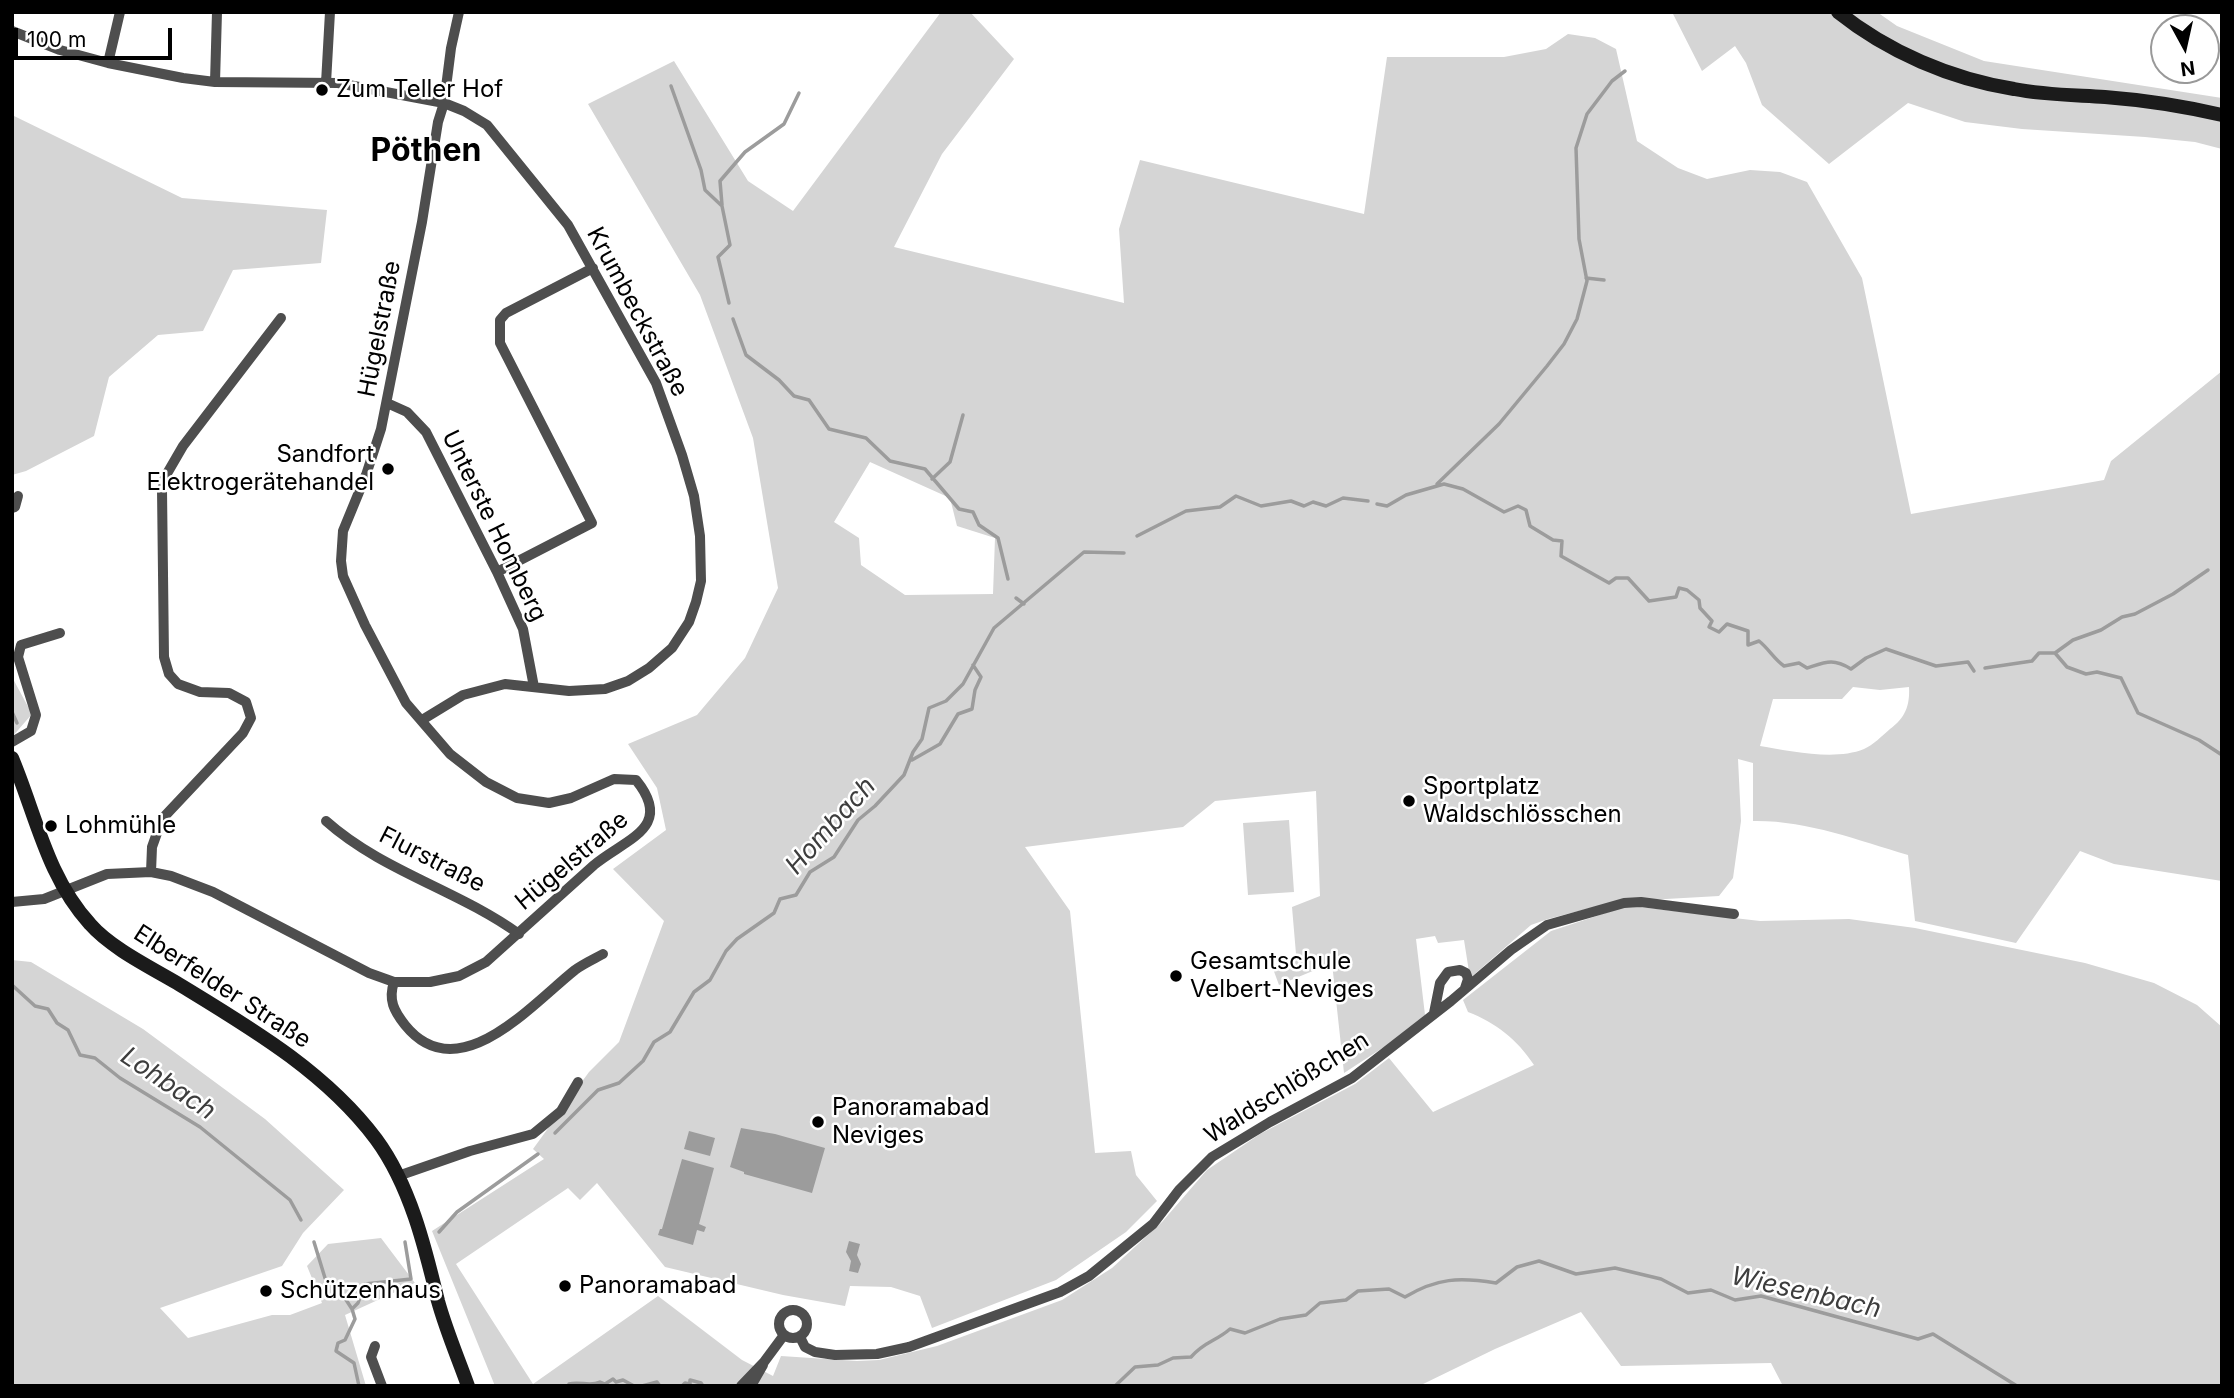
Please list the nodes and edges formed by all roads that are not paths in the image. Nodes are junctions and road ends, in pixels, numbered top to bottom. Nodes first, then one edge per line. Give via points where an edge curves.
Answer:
1 (120, 12) edge
2 (216, 12) edge
3 (330, 12) edge
4 (459, 12) edge
5 (1838, 12) edge
6 (12, 31) edge
7 (108, 63) junction
8 (215, 82) junction
9 (326, 83) junction
10 (444, 103) junction
11 (2222, 115) edge
12 (593, 268) junction
13 (281, 318) dead end
14 (387, 403) junction
15 (18, 496) dead end
16 (12, 508) edge
17 (497, 572) junction
18 (60, 633) dead end
19 (17, 643) edge
20 (534, 687) junction
21 (422, 720) junction
22 (12, 742) edge
23 (12, 758) edge
24 (326, 821) dead end
25 (151, 872) junction
26 (65, 892) junction
27 (12, 902) edge
28 (1734, 914) dead end
29 (519, 934) junction
30 (603, 954) dead end
31 (394, 982) junction
32 (1463, 991) junction
33 (1434, 1013) junction
34 (578, 1082) dead end
35 (398, 1176) junction
36 (436, 1283) junction
37 (784, 1335) junction
38 (800, 1337) junction
39 (375, 1346) dead end
40 (764, 1362) junction
41 (382, 1386) edge
42 (468, 1386) edge
43 (478, 1386) edge
44 (741, 1386) edge
45 (751, 1386) edge

1 - 7 street
2 - 8 street
3 - 9 street
4 - 10 street, Hügelstraße
5 - 11 main road via 1887,44 1971,80
6 - 7 street, Krumbeckstraße
7 - 8 street, Krumbeckstraße
8 - 9 street, Krumbeckstraße
9 - 10 street, Krumbeckstraße
10 - 12 street, Krumbeckstraße via 487,125 568,225
10 - 14 street, Hügelstraße
12 - 17 street via 506,313 499,327 512,369 592,523
12 - 20 street, Krumbeckstraße via 656,383 682,454 700,536 701,581 689,622 649,668 605,689
13 - 25 street via 164,477 164,657 169,674 178,684 200,692 229,693 246,702 251,718 243,733 162,820 152,847
14 - 17 street, Unterste Homberg via 407,412 426,432
14 - 21 street, Hügelstraße via 343,531 341,561 365,625 406,703
15 - 16 street
17 - 20 street, Unterste Homberg via 523,629
18 - 19 street
19 - 22 street via 37,715 31,731
20 - 21 street, Krumbeckstraße via 505,684 463,695
21 - 29 street, Hügelstraße via 450,754 517,798 549,803 572,799 625,778 636,780 648,798 648,825 594,865
23 - 26 main road, Elberfelder Straße
24 - 29 street, Flurstraße via 387,863 495,916
25 - 26 street, Hügelstraße via 107,874
25 - 31 street, Hügelstraße via 213,892
26 - 27 street, Hügelstraße
26 - 35 main road, Elberfelder Straße via 91,926 132,957 284,1051 363,1123
28 - 32 street, Waldschlößchen via 1641,902 1594,911 1547,925
29 - 31 street, Hügelstraße via 486,962 459,976
30 - 31 street via 577,968 507,1029 455,1050 436,1048 414,1036 393,1009
32 - 33 street, Waldschlößchen
32 - 33 street via 1466,973 1448,972 1440,983
33 - 38 street, Waldschlößchen via 1352,1078 1212,1157 1153,1224 1089,1276 1060,1292 909,1347 877,1354 815,1352 805,1347
34 - 35 street via 561,1111 533,1134
35 - 36 main road, Elberfelder Straße
36 - 42 main road, Elberfelder Straße
36 - 43 main road, Elberfelder Straße
37 - 38 street
37 - 38 street via 779,1320 791,1310 802,1312 807,1322
37 - 40 street
39 - 41 street via 371,1357
40 - 44 street
40 - 45 street

